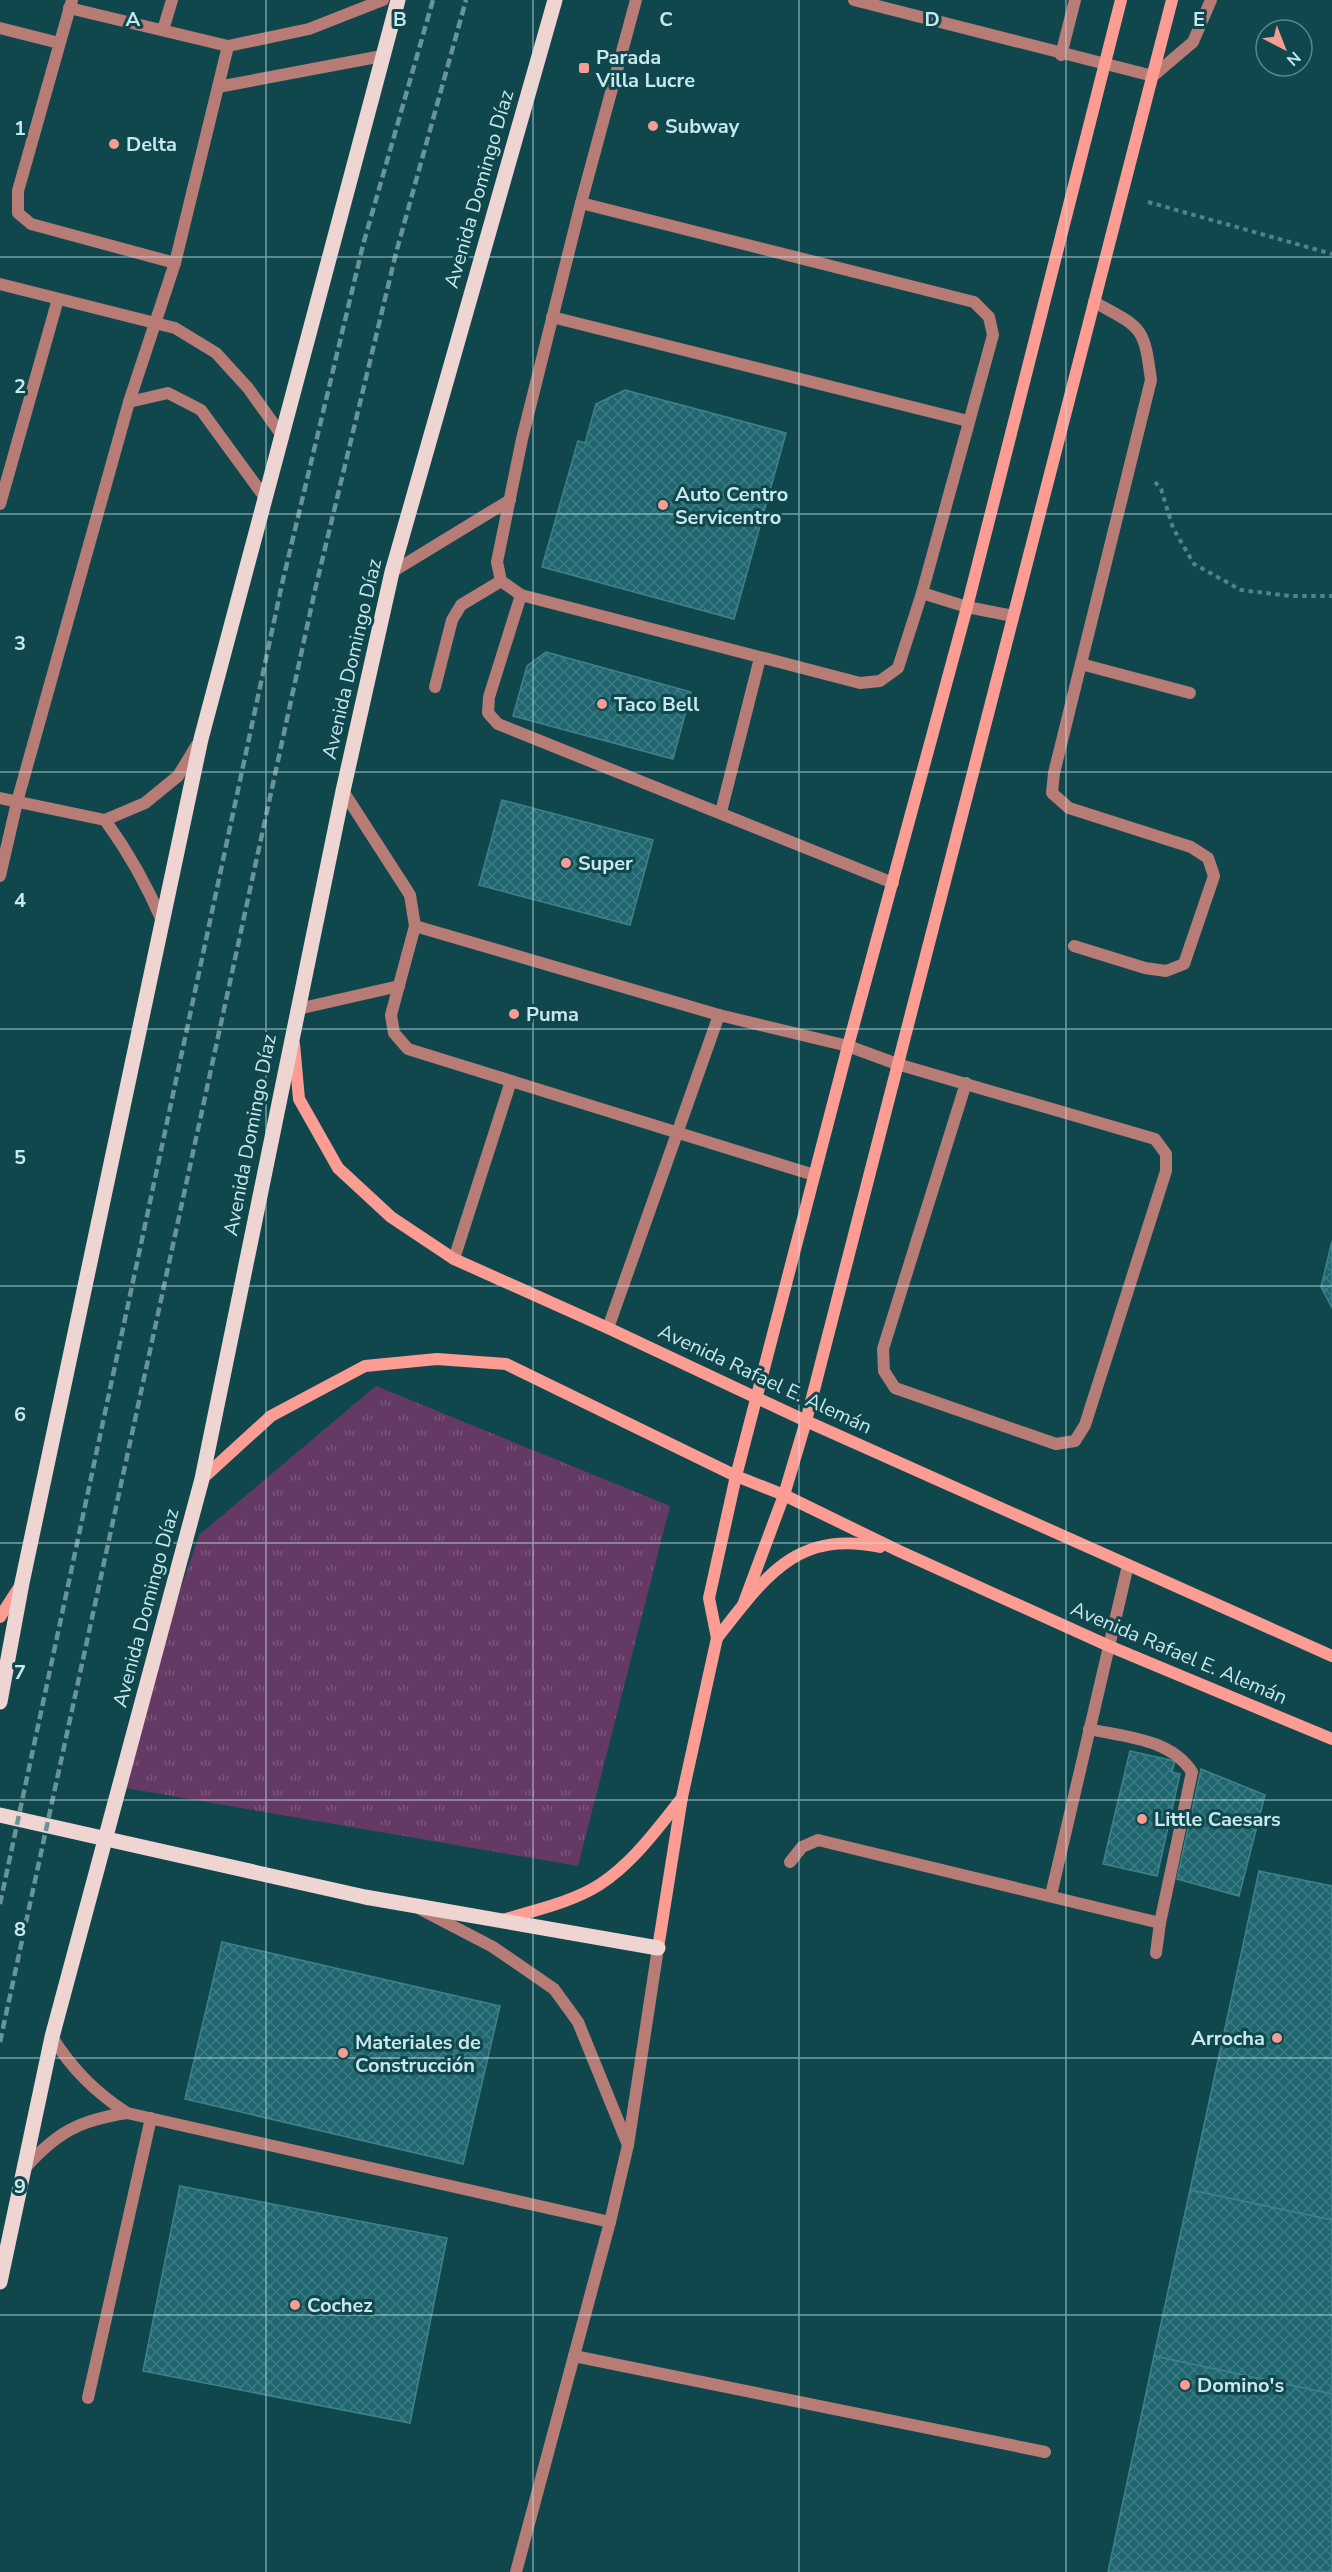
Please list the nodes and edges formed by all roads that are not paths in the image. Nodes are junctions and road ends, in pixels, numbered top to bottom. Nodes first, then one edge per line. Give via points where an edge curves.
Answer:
1 (172, 0) edge
2 (383, 0) edge
3 (398, 0) edge
4 (555, 0) edge
5 (636, 0) edge
6 (854, 0) edge
7 (1075, 0) edge
8 (1121, 0) edge
9 (1172, 0) edge
10 (1211, 0) edge
11 (70, 4) edge
12 (0, 28) edge
13 (163, 30) junction
14 (59, 44) junction
15 (228, 46) junction
16 (1061, 55) junction
17 (382, 56) junction
18 (1105, 65) junction
19 (1153, 76) junction
20 (218, 87) junction
21 (581, 203) junction
22 (175, 263) junction
23 (0, 284) edge
24 (58, 299) junction
25 (1094, 302) junction
26 (552, 317) junction
27 (156, 325) junction
28 (129, 402) junction
29 (968, 421) junction
30 (283, 437) junction
31 (266, 499) junction
32 (510, 500) junction
33 (0, 504) edge
34 (392, 572) junction
35 (501, 581) junction
36 (922, 593) junction
37 (521, 595) junction
38 (967, 607) junction
39 (1013, 616) junction
40 (760, 658) junction
41 (1081, 664) junction
42 (435, 687) dead end
43 (1190, 693) dead end
44 (201, 739) junction
45 (343, 791) junction
46 (0, 798) edge
47 (17, 802) junction
48 (721, 812) junction
49 (105, 820) junction
50 (0, 876) edge
51 (893, 883) junction
52 (163, 923) junction
53 (415, 926) junction
54 (1074, 946) dead end
55 (399, 986) junction
56 (298, 1009) junction
57 (719, 1015) junction
58 (293, 1028) junction
59 (848, 1046) junction
60 (897, 1064) junction
61 (511, 1081) junction
62 (966, 1083) junction
63 (677, 1133) junction
64 (814, 1175) junction
65 (454, 1259) junction
66 (608, 1328) junction
67 (755, 1396) junction
68 (806, 1421) junction
69 (736, 1476) junction
70 (202, 1479) junction
71 (784, 1495) junction
72 (899, 1551) junction
73 (1128, 1565) junction
74 (22, 1583) junction
75 (743, 1605) junction
76 (0, 1617) edge
77 (717, 1638) junction
78 (1109, 1646) junction
79 (1332, 1656) edge
80 (0, 1702) edge
81 (1089, 1729) junction
82 (1332, 1739) edge
83 (682, 1797) junction
84 (0, 1815) edge
85 (790, 1862) dead end
86 (1051, 1895) junction
87 (411, 1905) junction
88 (502, 1920) junction
89 (1160, 1923) junction
90 (658, 1948) junction
91 (1156, 1953) dead end
92 (52, 2037) junction
93 (127, 2113) junction
94 (151, 2118) junction
95 (628, 2145) junction
96 (25, 2168) junction
97 (610, 2222) junction
98 (0, 2282) edge
99 (574, 2356) junction
100 (88, 2398) dead end
101 (1045, 2452) dead end
102 (516, 2572) edge

1 - 13 lane
2 - 15 lane via 309,29
3 - 17 main road
4 - 34 main road, Avenida Domingo Díaz
5 - 21 lane
6 - 16 lane
7 - 16 lane
8 - 18 street
9 - 19 street
10 - 19 lane via 1192,42
11 - 13 lane
11 - 14 lane
12 - 14 lane
13 - 15 lane
14 - 22 lane via 18,191 18,213 31,224
15 - 20 lane
16 - 18 lane
17 - 20 lane
17 - 30 main road
18 - 19 lane
18 - 38 street
19 - 25 street
20 - 22 lane
21 - 26 lane
21 - 29 lane via 974,302 989,317 993,335
22 - 27 lane
23 - 24 lane
24 - 27 lane
24 - 33 lane
25 - 39 street
25 - 41 lane via 1133,323 1146,342 1151,380
26 - 29 lane
26 - 32 lane
27 - 28 lane
27 - 30 lane via 175,328 216,353 248,388
28 - 31 lane via 168,393 201,410
28 - 47 lane
29 - 36 lane
30 - 31 main road
31 - 44 main road
32 - 34 lane
32 - 35 lane via 497,562
34 - 45 main road, Avenida Domingo Díaz
35 - 37 lane
35 - 42 lane via 461,605 452,620
36 - 38 lane
36 - 40 lane via 898,668 880,681 860,683
37 - 40 lane
37 - 48 lane via 489,697 488,713 498,724
38 - 39 lane
38 - 51 street
39 - 60 street
40 - 48 lane
41 - 43 lane
41 - 54 lane via 1052,793 1069,808 1191,847 1208,858 1214,876 1184,964 1166,970 1145,968
44 - 49 lane via 178,776 145,803
44 - 52 main road
45 - 53 lane via 410,895
45 - 56 main road, Avenida Domingo Díaz
46 - 47 lane
47 - 49 lane
47 - 50 lane
48 - 51 lane
49 - 52 lane via 133,860
51 - 59 street
52 - 74 main road
53 - 55 lane
53 - 57 lane
55 - 56 lane
55 - 61 lane via 391,1016 394,1033 408,1049
56 - 58 main road, Avenida Domingo Díaz
57 - 59 lane
57 - 63 lane
58 - 65 street, Avenida Rafael E. Alemán via 299,1099 338,1167 391,1217
58 - 70 main road, Avenida Domingo Díaz
59 - 60 lane
59 - 64 street
60 - 62 lane
60 - 68 street
61 - 63 lane
61 - 65 lane
62 - 62 lane via 883,1349 884,1371 895,1388 1056,1444 1075,1441 1085,1425 1163,1182 1166,1154 1155,1139
63 - 64 lane
63 - 66 lane
64 - 67 street
65 - 66 street, Avenida Rafael E. Alemán
66 - 67 street, Avenida Rafael E. Alemán
67 - 68 street, Avenida Rafael E. Alemán
67 - 69 street
68 - 71 street
68 - 73 street, Avenida Rafael E. Alemán
69 - 70 street, Avenida Rafael E. Alemán via 506,1364 437,1359 365,1366 272,1416
69 - 71 street, Avenida Rafael E. Alemán
69 - 77 street via 709,1598
70 - 92 main road, Avenida Domingo Díaz
71 - 72 street, Avenida Rafael E. Alemán
71 - 75 street
72 - 75 street via 855,1541 811,1548 772,1571
72 - 78 street, Avenida Rafael E. Alemán
73 - 78 lane
73 - 79 street, Avenida Rafael E. Alemán
74 - 76 street
74 - 80 main road
75 - 77 street
77 - 83 street
78 - 81 lane
78 - 82 street, Avenida Rafael E. Alemán
81 - 86 lane
81 - 89 lane via 1167,1747 1183,1758 1192,1772
83 - 88 street via 635,1855 599,1884 566,1901
83 - 90 street
84 - 87 main road
85 - 86 lane via 802,1847 818,1840
86 - 89 lane
87 - 88 main road
87 - 95 lane via 494,1947 554,1989 578,2022
88 - 90 main road
89 - 91 lane
90 - 95 lane
92 - 93 lane via 84,2080
92 - 96 main road, Avenida Domingo Díaz
93 - 94 lane
93 - 96 lane via 97,2117 69,2128 45,2145
94 - 97 lane
94 - 100 lane
95 - 97 lane
96 - 98 main road, Avenida Domingo Díaz
97 - 99 lane
99 - 101 lane
99 - 102 lane

